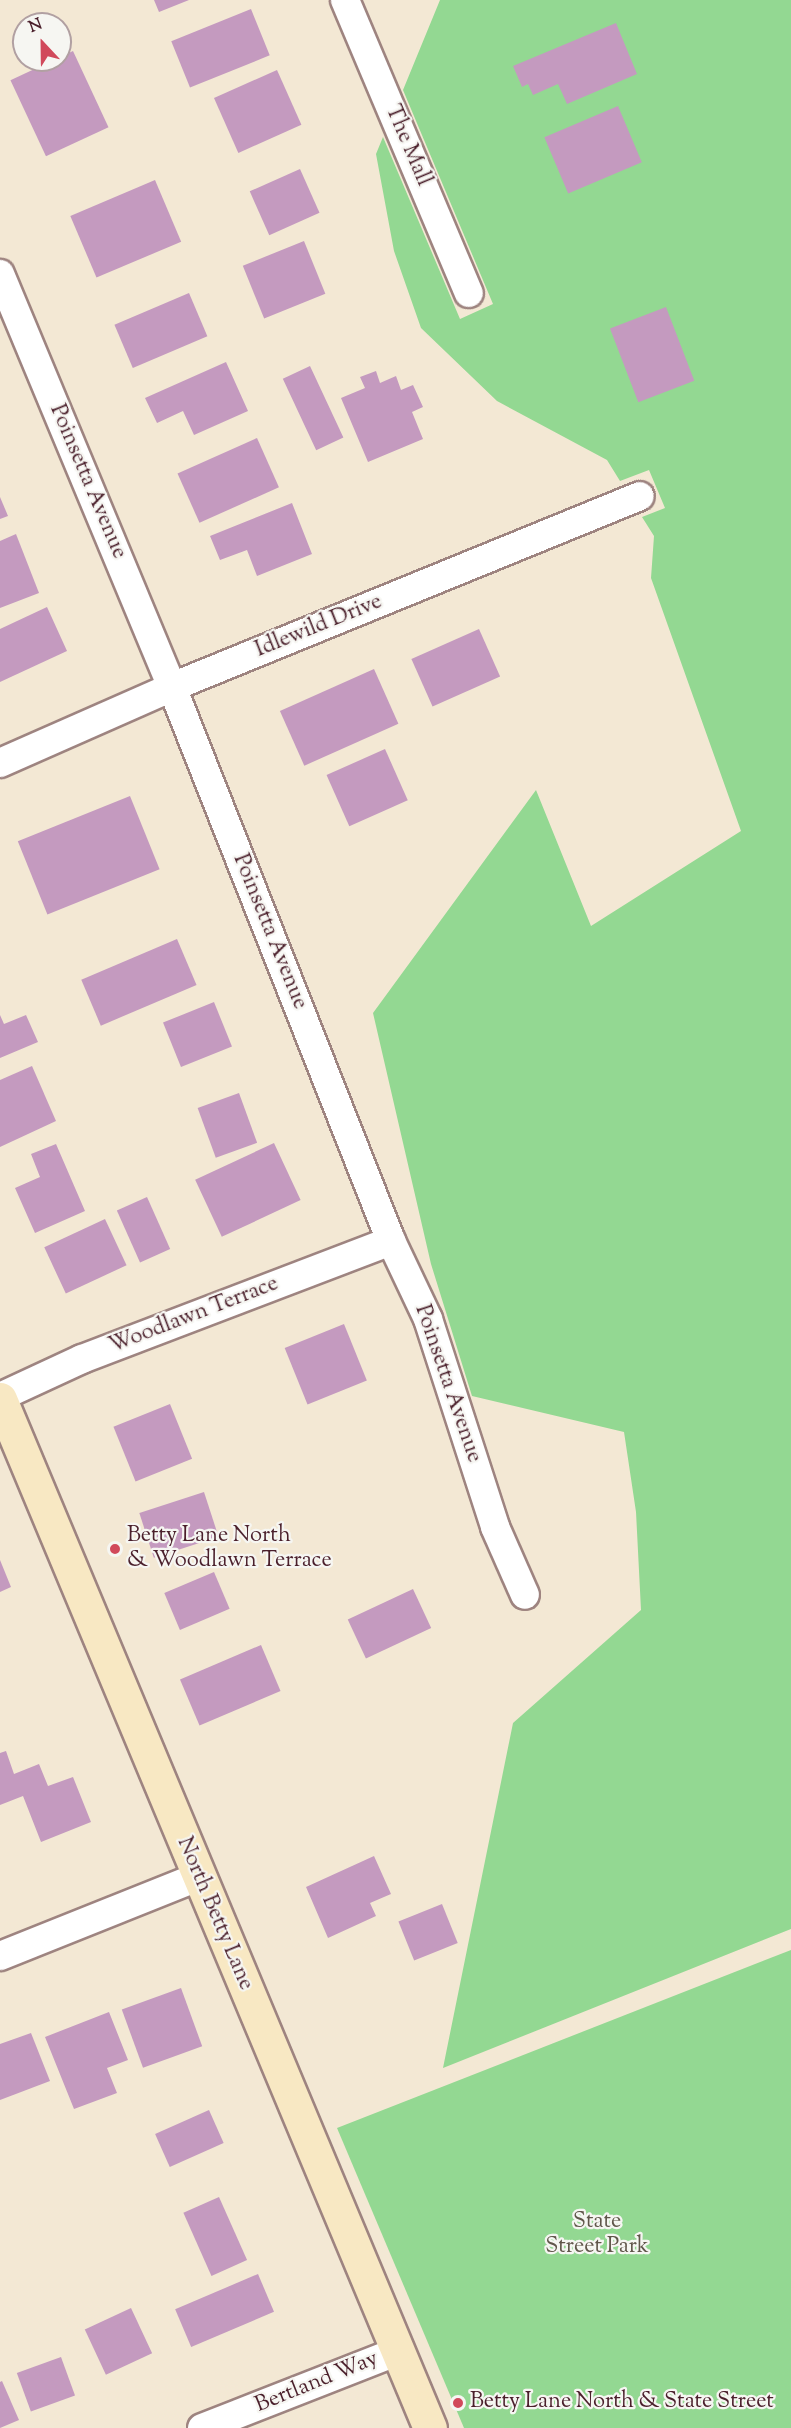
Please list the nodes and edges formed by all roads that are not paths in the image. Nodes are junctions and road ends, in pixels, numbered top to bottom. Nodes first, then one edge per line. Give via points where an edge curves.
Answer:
1 (345, 0) edge
2 (0, 274) edge
3 (469, 293) dead end
4 (640, 496) dead end
5 (172, 687) junction
6 (0, 763) edge
7 (391, 1241) junction
8 (0, 1398) edge
9 (525, 1595) dead end
10 (198, 1876) junction
11 (0, 1956) edge
12 (398, 2351) junction
13 (202, 2428) edge
14 (430, 2428) edge

1 - 3 street, The Mall
2 - 5 street, Poinsetta Avenue
4 - 5 street, Idlewild Drive
5 - 6 street, Idlewild Drive
5 - 7 street, Poinsetta Avenue
7 - 8 street, Woodlawn Terrace via 81,1359
7 - 9 street, Poinsetta Avenue via 428,1319 495,1527
8 - 10 street, North Betty Lane
10 - 11 street
10 - 12 street, North Betty Lane
12 - 13 street, Bertland Way
12 - 14 street, North Betty Lane

